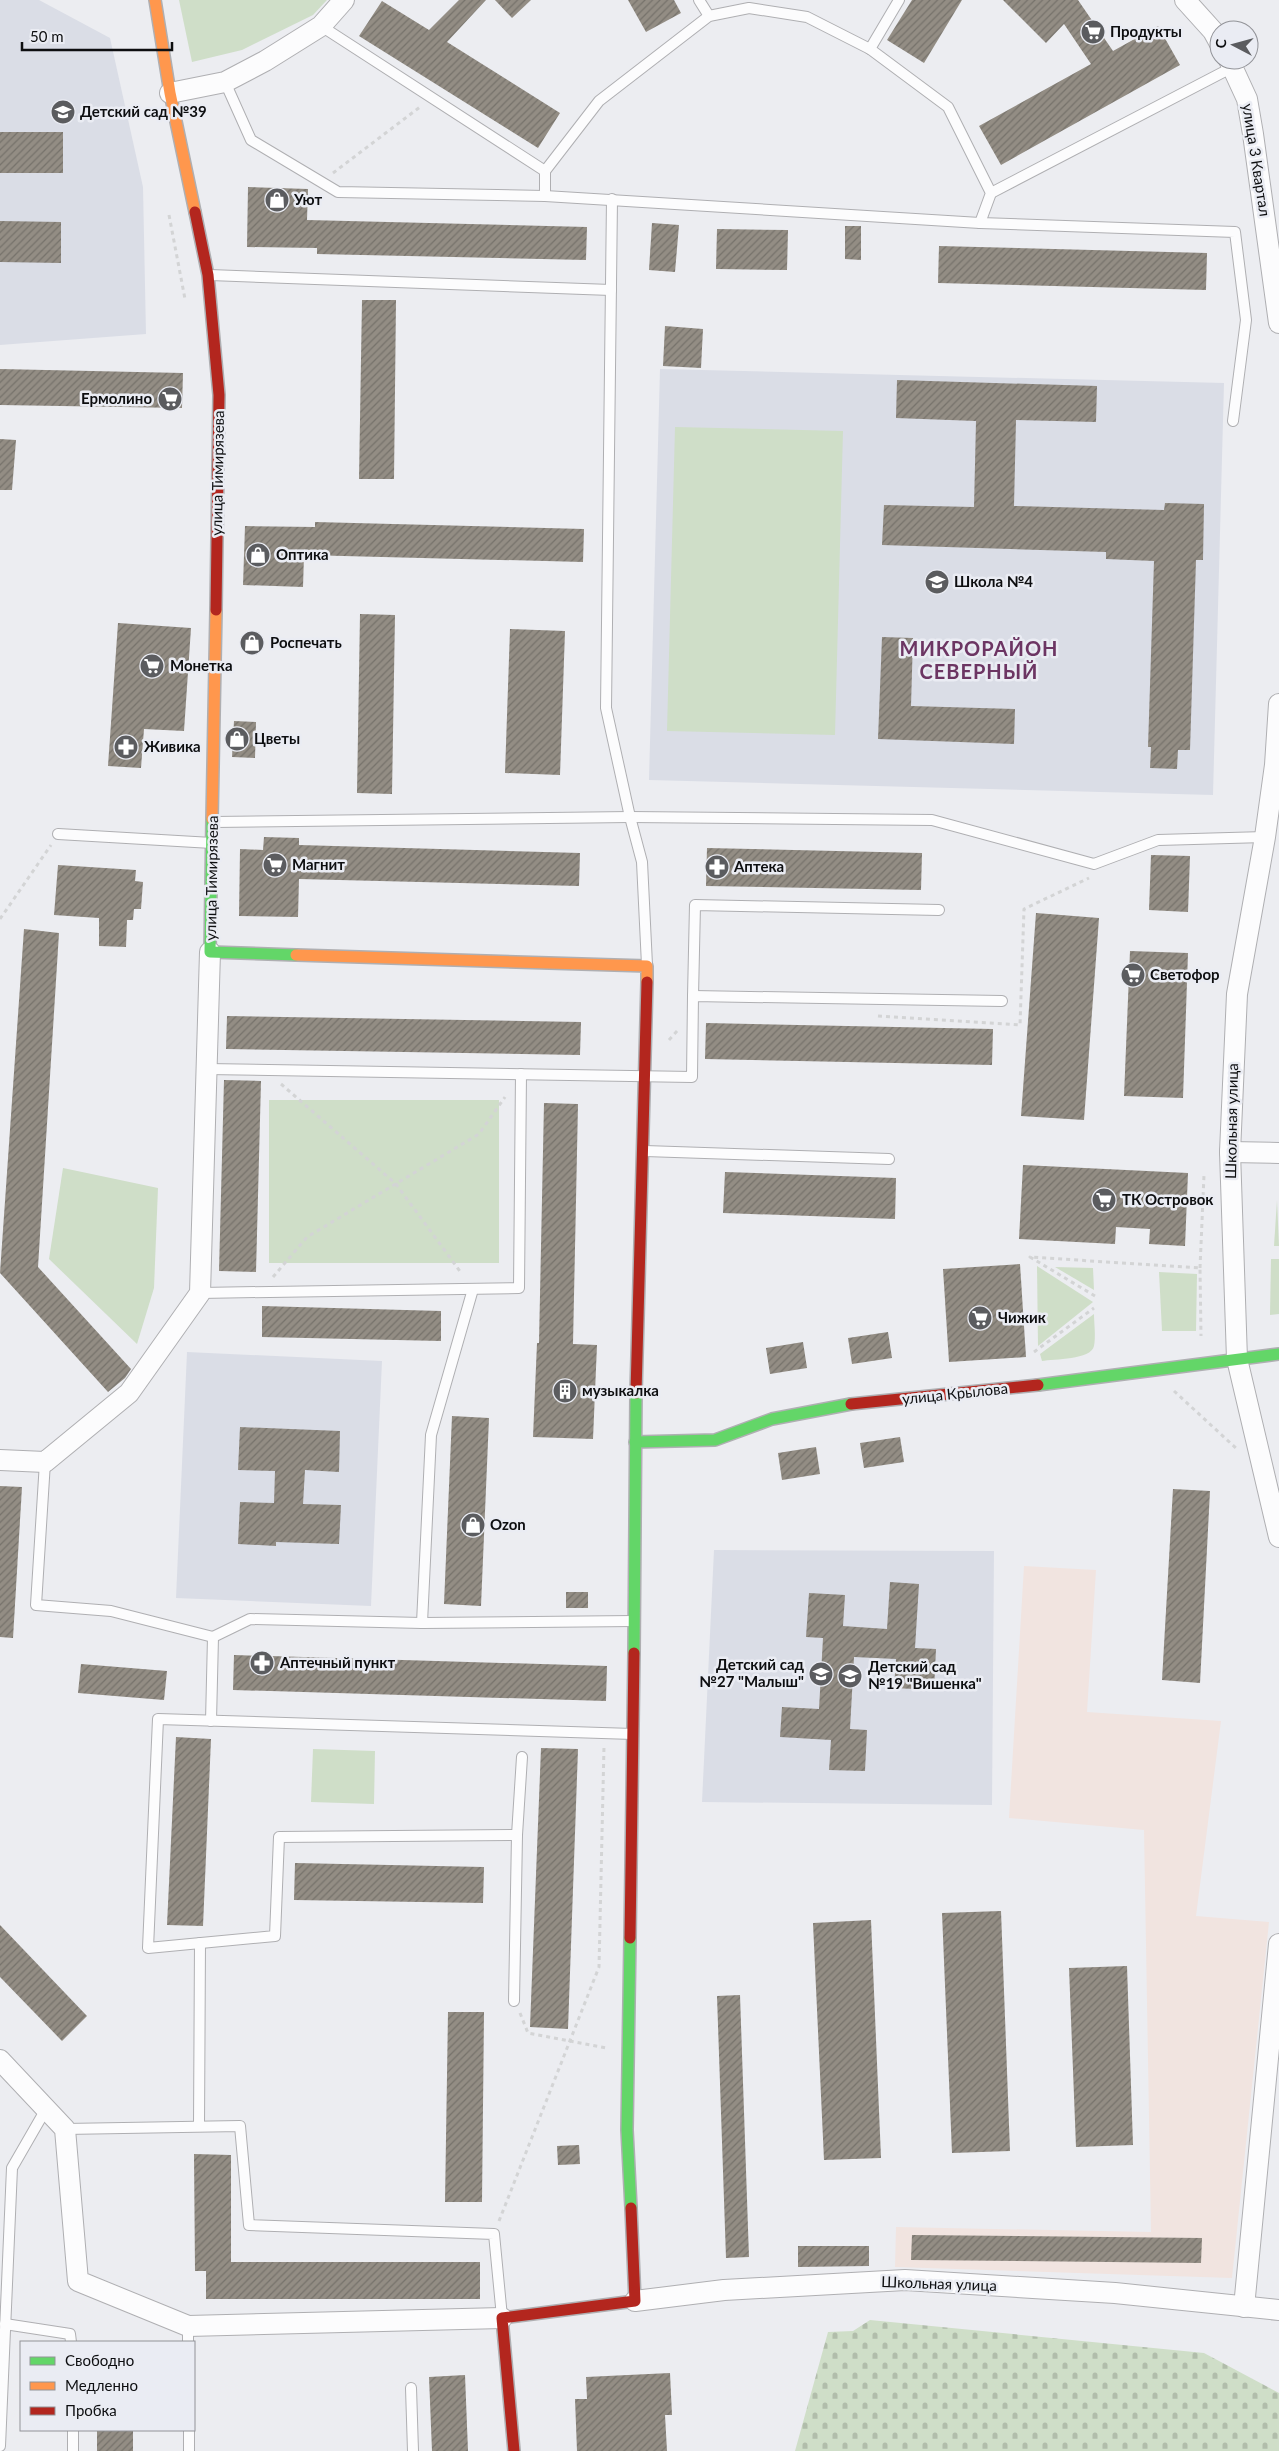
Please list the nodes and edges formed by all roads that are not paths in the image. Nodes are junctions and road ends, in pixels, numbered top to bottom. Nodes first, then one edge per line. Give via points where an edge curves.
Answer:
1 (155, 0) edge
2 (344, 0) edge
3 (699, 0) edge
4 (899, 0) edge
5 (1185, 0) edge
6 (749, 4) edge
7 (709, 16) junction
8 (321, 26) junction
9 (1209, 27) edge
10 (870, 49) junction
11 (1218, 70) edge
12 (1234, 70) edge
13 (225, 82) junction
14 (170, 93) junction
15 (544, 170) junction
16 (991, 193) junction
17 (545, 196) junction
18 (612, 199) junction
19 (980, 223) junction
20 (1274, 253) edge
21 (208, 275) junction
22 (611, 290) junction
23 (1279, 323) edge
24 (1233, 420) dead end
25 (1279, 704) edge
26 (630, 817) junction
27 (213, 822) junction
28 (58, 834) road end
29 (1272, 837) edge
30 (213, 843) junction
31 (939, 910) dead end
32 (210, 952) junction
33 (647, 966) junction
34 (693, 996) junction
35 (1002, 1002) dead end
36 (207, 1069) junction
37 (521, 1074) junction
38 (643, 1076) junction
39 (641, 1150) junction
40 (1230, 1152) junction
41 (1279, 1153) edge
42 (889, 1160) dead end
43 (473, 1289) junction
44 (200, 1293) junction
45 (1279, 1354) edge
46 (1237, 1359) junction
47 (635, 1442) junction
48 (0, 1460) edge
49 (45, 1462) junction
50 (1279, 1537) edge
51 (634, 1621) junction
52 (422, 1623) junction
53 (213, 1637) junction
54 (211, 1721) junction
55 (634, 1734) junction
56 (522, 1758) dead end
57 (516, 1835) junction
58 (200, 1943) junction
59 (1279, 1944) edge
60 (514, 2000) road end
61 (0, 2060) edge
62 (46, 2109) junction
63 (199, 2126) junction
64 (65, 2129) junction
65 (634, 2301) junction
66 (1244, 2307) junction
67 (1279, 2310) edge
68 (502, 2318) junction
69 (5, 2324) junction
70 (188, 2334) edge
71 (70, 2341) edge
72 (411, 2388) dead end
73 (73, 2431) edge
74 (189, 2431) edge
75 (0, 2446) edge
76 (73, 2451) edge
77 (189, 2451) edge
78 (412, 2451) edge
79 (514, 2451) edge

1 - 14 street, улица Тимирязева
2 - 8 street
3 - 7 lane
4 - 10 lane
5 - 9 street
6 - 7 lane
6 - 10 lane via 807,17
7 - 15 lane via 599,101
8 - 13 street
8 - 15 lane
10 - 16 lane via 948,107
11 - 16 lane
12 - 20 street, улица 3 Квартал via 1248,107
13 - 14 street
13 - 17 lane via 251,140 338,192
14 - 21 street, улица Тимирязева
15 - 17 lane
16 - 19 lane
17 - 18 lane
18 - 19 lane
18 - 22 lane
19 - 24 lane via 1235,232 1246,320
20 - 23 street, улица 3 Квартал
21 - 22 lane
21 - 27 street, улица Тимирязева via 219,396
22 - 26 lane via 606,708
25 - 29 street, Школьная улица
26 - 27 lane
26 - 29 lane via 932,820 1094,864 1158,840
26 - 33 lane via 642,862
27 - 30 street, улица Тимирязева
28 - 30 lane
29 - 40 street, Школьная улица via 1237,994
30 - 32 street, улица Тимирязева
31 - 34 lane via 695,905
32 - 33 street
32 - 36 street
33 - 38 street
34 - 35 lane
34 - 38 lane via 692,1077
36 - 37 lane
36 - 44 street
37 - 38 lane
37 - 43 lane via 519,1288
38 - 39 street
39 - 42 lane
39 - 47 street
40 - 41 street
40 - 46 street, Школьная улица
43 - 44 lane
43 - 52 lane via 431,1435
44 - 49 street via 129,1392
45 - 46 street, улица Крылова
46 - 47 street, улица Крылова via 1033,1386 843,1405 772,1419 715,1440
46 - 50 street, Школьная улица
47 - 51 street
48 - 49 street
49 - 53 lane via 36,1606 111,1611
51 - 52 lane
51 - 55 street
52 - 53 lane via 250,1619
53 - 54 lane
54 - 55 lane
54 - 58 lane via 158,1719 157,1729 148,1948
55 - 65 street via 627,2130
56 - 57 lane
57 - 58 lane via 279,1837 275,1936
57 - 60 lane
58 - 63 lane
59 - 66 street
61 - 62 street
62 - 64 street
62 - 69 lane via 12,2168
63 - 64 lane
63 - 68 lane via 240,2126 249,2225 494,2234
64 - 70 street via 78,2281
65 - 66 street, Школьная улица via 724,2290 905,2280 1115,2292
65 - 68 street
66 - 67 street, Школьная улица
68 - 70 street
68 - 79 street
69 - 71 lane via 70,2334
69 - 75 lane
72 - 78 lane
73 - 76 lane
74 - 77 lane

